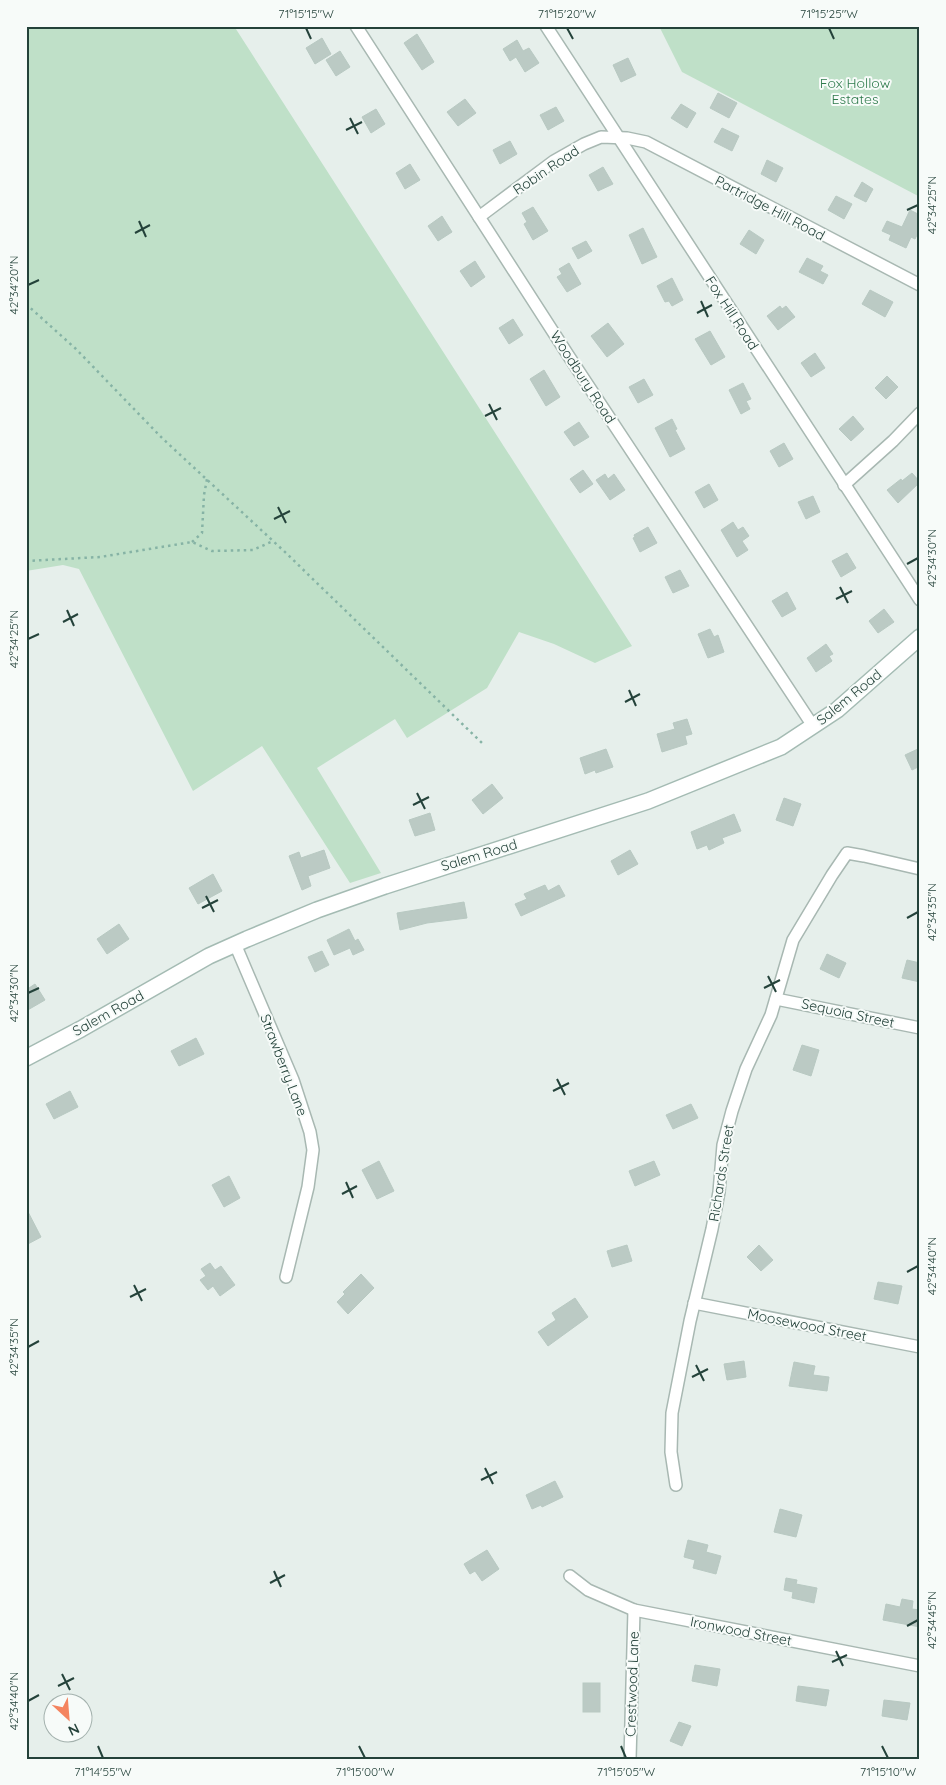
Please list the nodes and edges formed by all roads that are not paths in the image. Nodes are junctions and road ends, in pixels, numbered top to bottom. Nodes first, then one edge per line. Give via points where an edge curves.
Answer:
1 (356, 26) edge
2 (546, 26) edge
3 (619, 137) junction
4 (479, 217) junction
5 (920, 285) edge
6 (920, 413) edge
7 (844, 485) junction
8 (920, 600) edge
9 (920, 637) edge
10 (813, 726) junction
11 (920, 869) edge
12 (235, 944) junction
13 (776, 999) junction
14 (920, 1028) edge
15 (26, 1058) edge
16 (286, 1277) dead end
17 (694, 1303) junction
18 (920, 1347) edge
19 (676, 1485) dead end
20 (570, 1576) dead end
21 (634, 1610) junction
22 (920, 1666) edge
23 (630, 1759) edge

1 - 4 street, Woodbury Road
2 - 3 street, Fox Hill Road
3 - 4 street, Robin Road via 602,137 554,161
3 - 5 street, Partridge Hill Road via 646,142
3 - 7 street, Fox Hill Road
4 - 10 street, Woodbury Road
6 - 7 street
7 - 8 street, Fox Hill Road
9 - 10 main road, Salem Road via 837,710
10 - 12 main road, Salem Road via 781,747 648,801 394,882
11 - 13 street, Richards Street via 847,853 793,940
12 - 15 main road, Salem Road
12 - 16 street, Strawberry Lane via 293,1080 314,1150
13 - 14 street, Sequoia Street
13 - 17 street, Richards Street via 746,1068 732,1111 723,1145 712,1229
17 - 18 street, Moosewood Street
17 - 19 street, Richards Street via 672,1413 671,1452
20 - 21 street, Ironwood Street via 588,1590
21 - 22 street, Ironwood Street
21 - 23 street, Crestwood Lane

